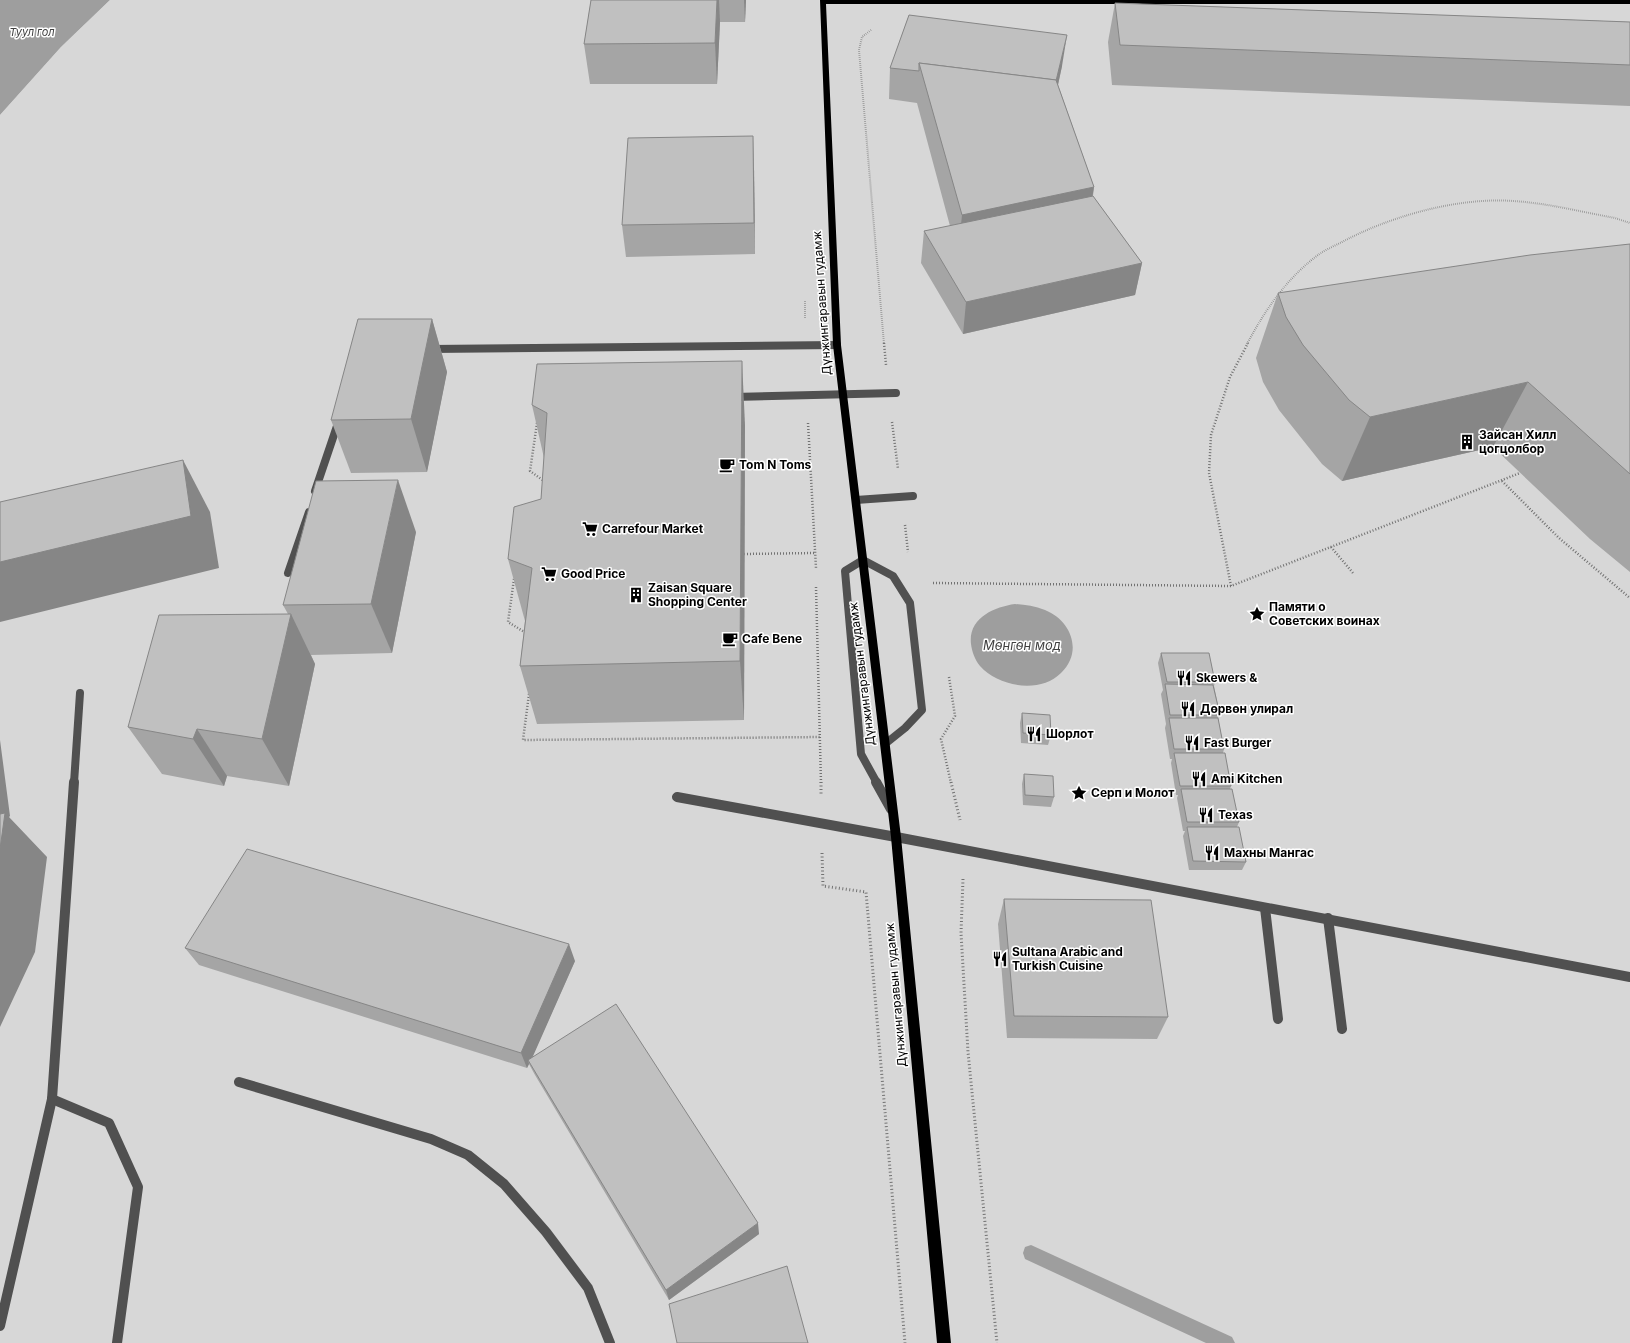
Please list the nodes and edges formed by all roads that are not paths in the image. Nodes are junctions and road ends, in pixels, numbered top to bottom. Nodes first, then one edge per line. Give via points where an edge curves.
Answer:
1 (823, 1) edge
2 (1578, 1) edge
3 (1630, 2) edge
4 (837, 345) junction
5 (421, 350) edge
6 (896, 393) dead end
7 (844, 394) junction
8 (726, 397) edge
9 (340, 416) edge
10 (913, 496) dead end
11 (313, 498) edge
12 (856, 500) junction
13 (310, 506) edge
14 (863, 560) junction
15 (288, 573) dead end
16 (80, 693) dead end
17 (885, 744) junction
18 (677, 798) dead end
19 (893, 812) junction
20 (896, 837) junction
21 (1265, 908) junction
22 (1328, 918) junction
23 (1630, 977) edge
24 (1278, 1019) dead end
25 (1342, 1029) dead end
26 (239, 1082) dead end
27 (52, 1099) junction
28 (0, 1326) edge
29 (117, 1343) edge
30 (610, 1343) edge
31 (944, 1343) edge

1 - 2 main road
1 - 4 main road, Дүнжингаравын гудамж
2 - 3 main road
4 - 5 street
4 - 7 main road, Дүнжингаравын гудамж
6 - 7 street
7 - 8 street
7 - 12 main road, Дүнжингаравын гудамж
9 - 11 street
10 - 12 street
12 - 14 main road, Дүнжингаравын гудамж
13 - 15 street
14 - 17 main road, Дүнжингаравын гудамж
14 - 17 street via 893,576 910,603 922,710 906,728
14 - 19 street via 845,572 861,754
16 - 27 street
17 - 19 main road, Дүнжингаравын гудамж
18 - 20 street
19 - 20 main road, Дүнжингаравын гудамж
20 - 21 street
20 - 31 main road, Дүнжингаравын гудамж
21 - 22 street
21 - 24 street
22 - 23 street
22 - 25 street
26 - 30 street via 431,1139 468,1155 504,1184 546,1232 588,1288
27 - 28 street
27 - 29 street via 109,1123 138,1187

